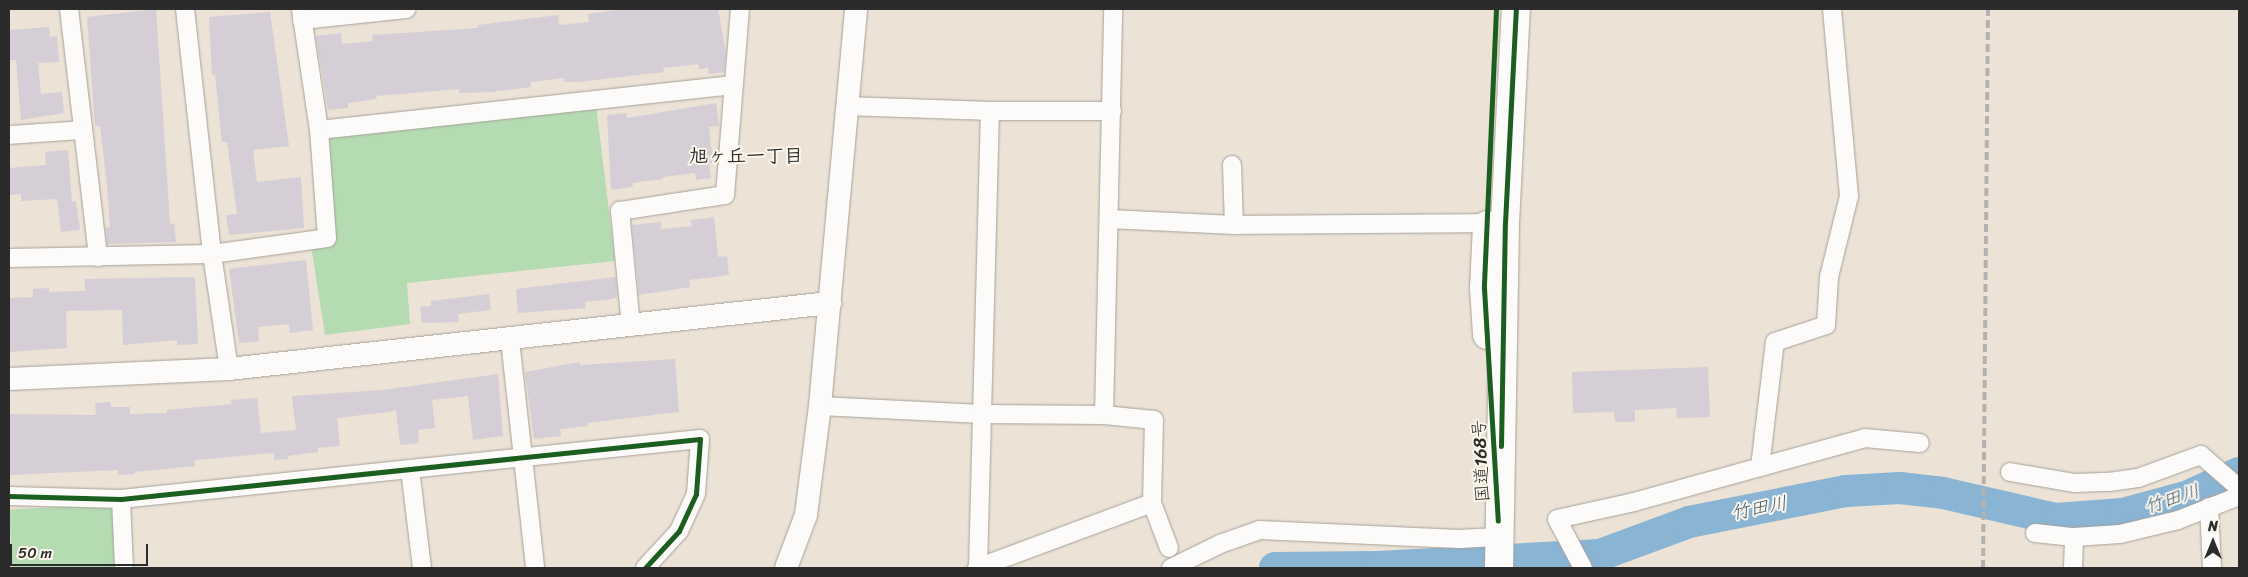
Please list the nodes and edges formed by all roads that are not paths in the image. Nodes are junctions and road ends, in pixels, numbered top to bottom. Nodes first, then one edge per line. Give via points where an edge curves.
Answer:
1 (69, 9) edge
2 (185, 9) edge
3 (406, 9) edge
4 (740, 9) edge
5 (856, 9) edge
6 (1113, 9) edge
7 (1496, 9) edge
8 (1516, 9) edge
9 (1832, 9) edge
10 (302, 14) edge
11 (734, 85) junction
12 (847, 106) junction
13 (990, 111) junction
14 (1112, 111) junction
15 (84, 130) junction
16 (319, 130) junction
17 (9, 135) edge
18 (1232, 165) dead end
19 (1109, 219) junction
20 (1496, 223) junction
21 (1234, 225) junction
22 (212, 254) junction
23 (98, 257) junction
24 (9, 258) edge
25 (830, 303) junction
26 (631, 327) junction
27 (510, 340) junction
28 (229, 369) junction
29 (9, 379) edge
30 (820, 406) junction
31 (982, 414) junction
32 (1104, 415) junction
33 (1920, 443) dead end
34 (521, 458) junction
35 (1760, 467) junction
36 (410, 469) junction
37 (2010, 472) dead end
38 (2239, 488) edge
39 (9, 496) edge
40 (2239, 496) edge
41 (122, 499) junction
42 (1152, 503) junction
43 (2209, 507) junction
44 (1498, 529) junction
45 (2035, 533) dead end
46 (2074, 537) junction
47 (1169, 548) dead end
48 (124, 568) edge
49 (420, 568) edge
50 (535, 568) edge
51 (645, 568) edge
52 (786, 568) edge
53 (978, 568) edge
54 (1171, 568) edge
55 (1498, 568) edge
56 (1583, 568) edge
57 (2074, 568) edge
58 (2212, 568) edge

1 - 15 street
2 - 22 street
3 - 10 street
4 - 11 street
5 - 12 street
6 - 14 street
7 - 20 highway, 国道168号
8 - 20 highway, 国道168号
9 - 35 street via 1849,196 1829,277 1826,325 1775,342
10 - 16 street
11 - 16 street
11 - 26 street via 725,195 620,211
12 - 13 street
12 - 25 street
13 - 14 street
13 - 31 street
14 - 19 street
15 - 17 street
15 - 23 street
16 - 22 street via 327,238
18 - 21 street
19 - 21 street
19 - 32 street
20 - 21 street
20 - 44 highway, 国道168号 via 1484,288
22 - 23 street
22 - 28 street
23 - 24 street
25 - 26 street
25 - 30 street
26 - 27 street
27 - 28 street
27 - 34 street
28 - 29 street
30 - 31 street
30 - 52 street via 806,515
31 - 32 street
31 - 53 street
32 - 42 street via 1154,420
33 - 35 street via 1865,438
34 - 36 street
34 - 50 street
34 - 51 street via 700,439 696,494 679,531
35 - 56 street via 1634,502 1557,519
36 - 41 street
36 - 49 street
37 - 38 street via 2075,483 2109,482 2138,478 2201,455
39 - 41 street
40 - 43 street
41 - 48 street
42 - 47 street
42 - 53 street
43 - 46 street via 2150,529
43 - 58 street
44 - 54 street via 1459,539 1260,530 1220,544
44 - 55 highway, 国道168号
45 - 46 street
46 - 57 street

